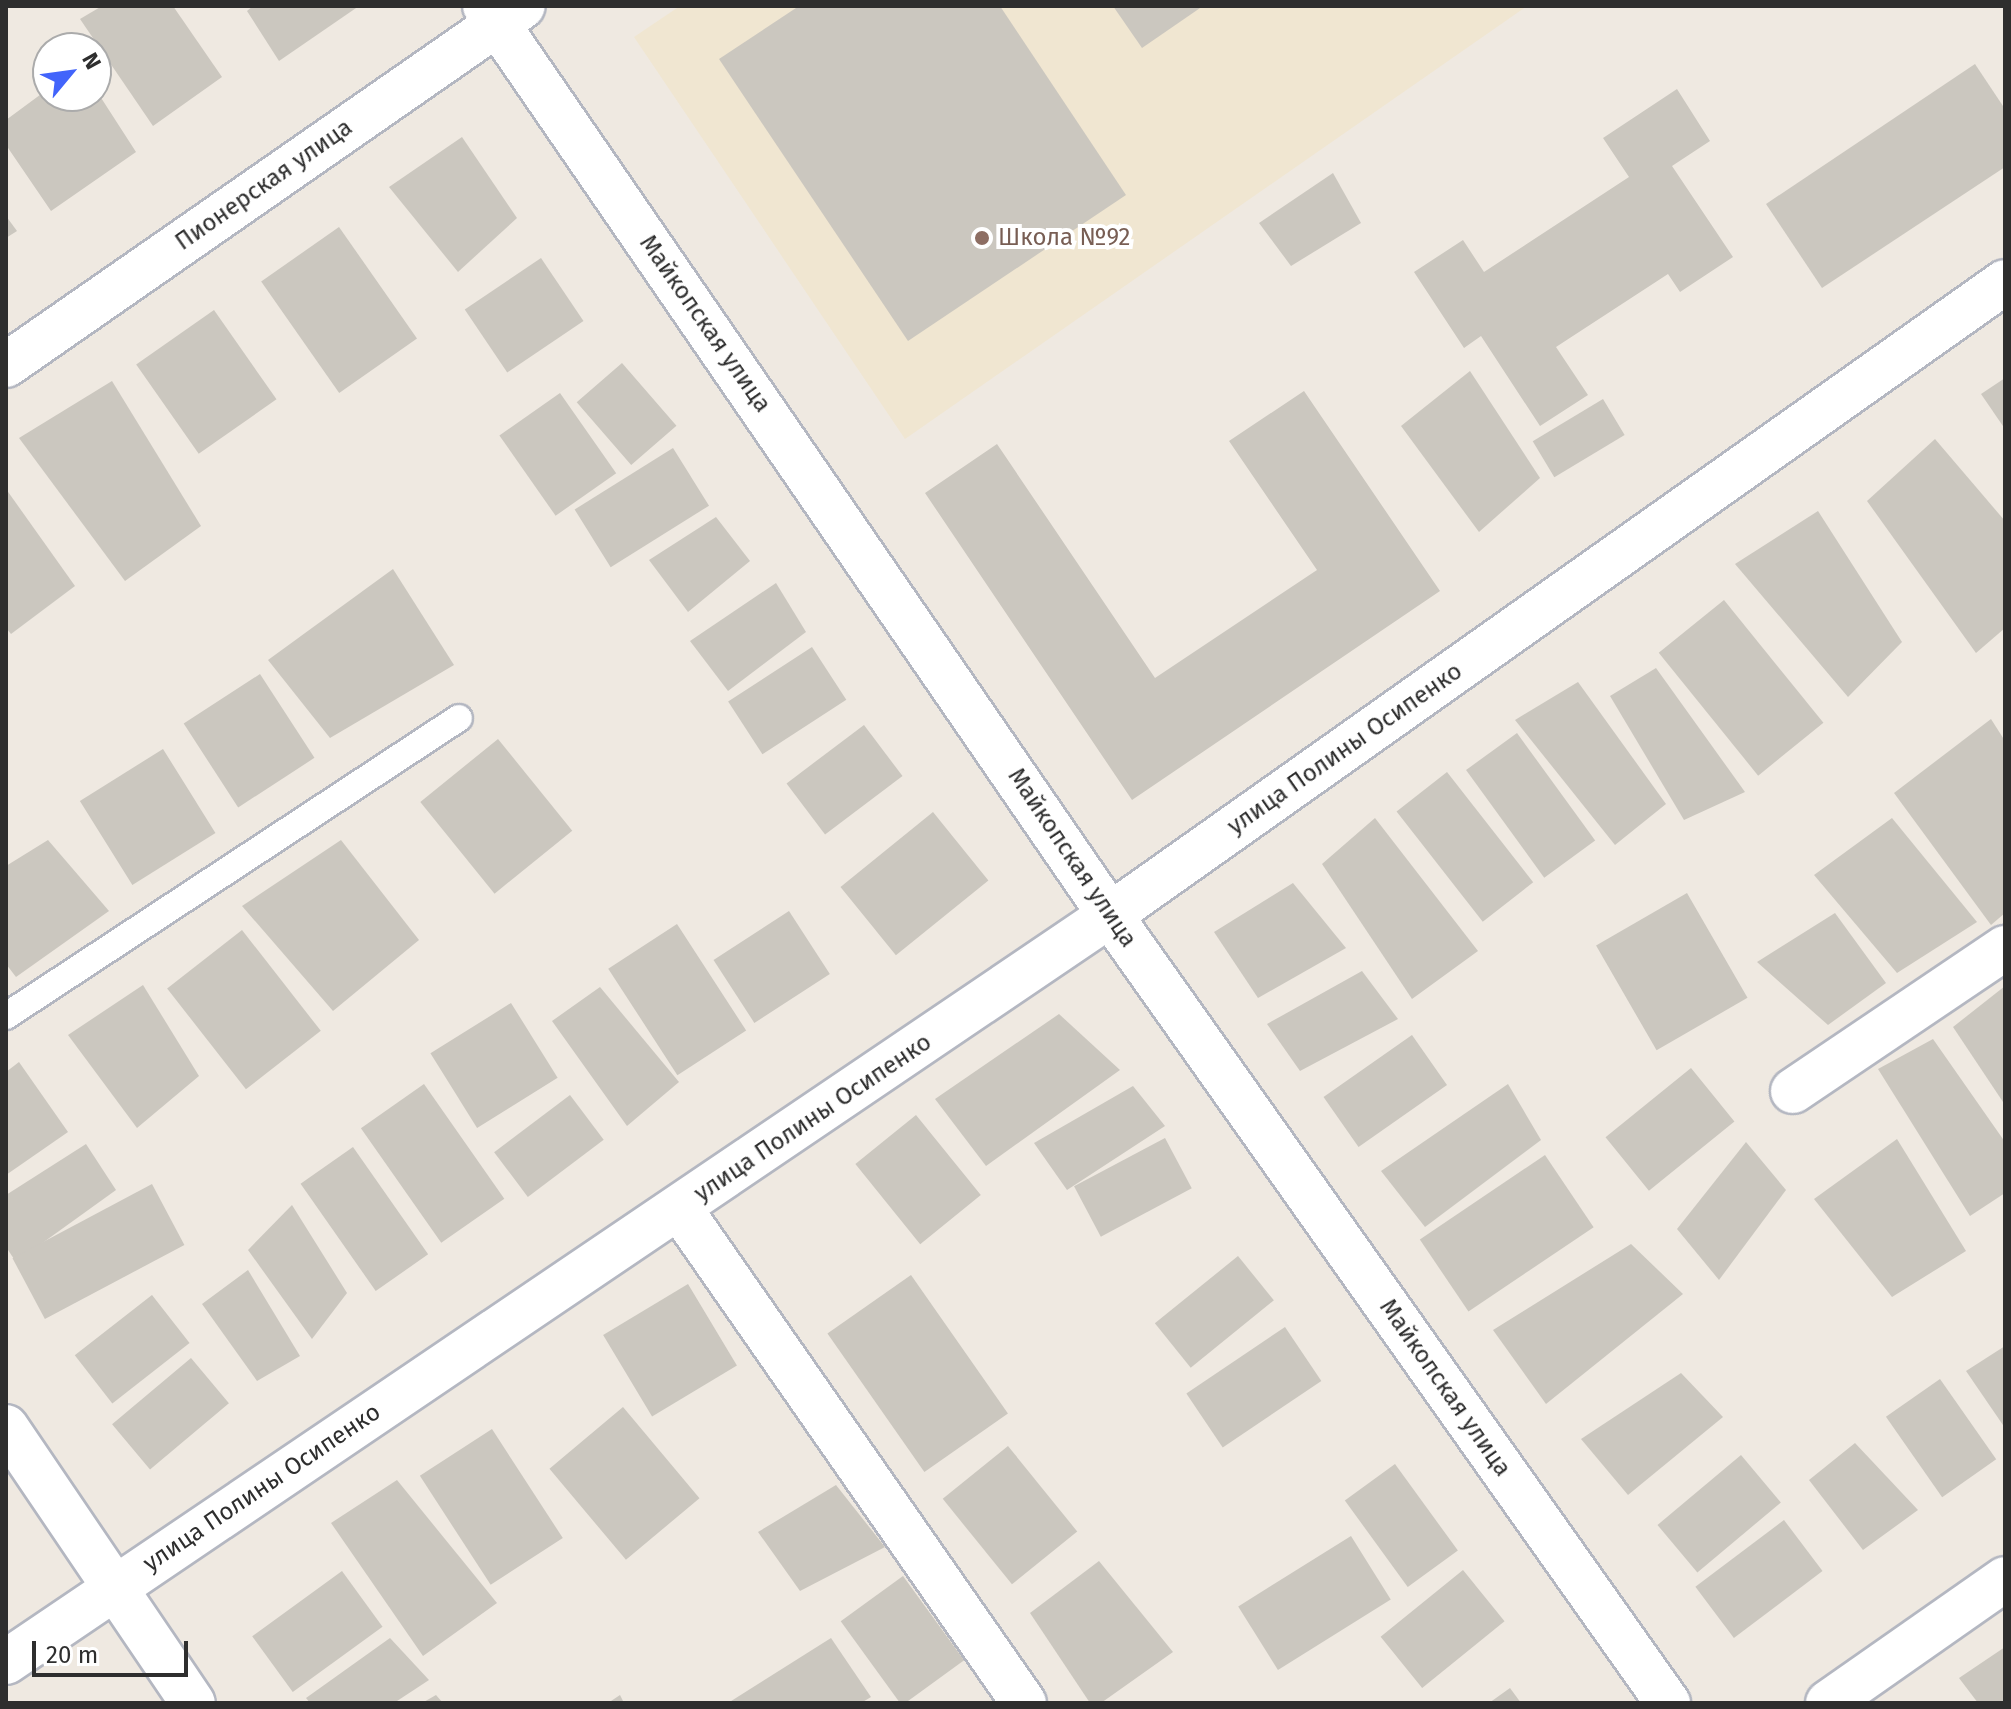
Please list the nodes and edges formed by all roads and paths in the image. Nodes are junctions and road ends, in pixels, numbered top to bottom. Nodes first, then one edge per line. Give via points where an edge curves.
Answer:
1 (502, 12) edge
2 (2005, 282) edge
3 (6, 365) edge
4 (459, 718) dead end
5 (1110, 915) junction
6 (2005, 948) edge
7 (6, 1016) edge
8 (1793, 1091) dead end
9 (680, 1209) junction
10 (6, 1427) edge
11 (2005, 1579) edge
12 (115, 1587) junction
13 (6, 1662) edge
14 (193, 1703) edge
15 (1024, 1703) edge
16 (1668, 1703) edge
17 (1828, 1703) edge

1 - 3 street, Пионерская улица
1 - 5 street, Майкопская улица
2 - 5 street, улица Полины Осипенко
4 - 7 lane
5 - 9 street, улица Полины Осипенко
5 - 16 street, Майкопская улица
6 - 8 street
9 - 12 street, улица Полины Осипенко
9 - 15 street, улица Полины Осипенко
10 - 12 street
11 - 17 street
12 - 13 street, улица Полины Осипенко
12 - 14 street

